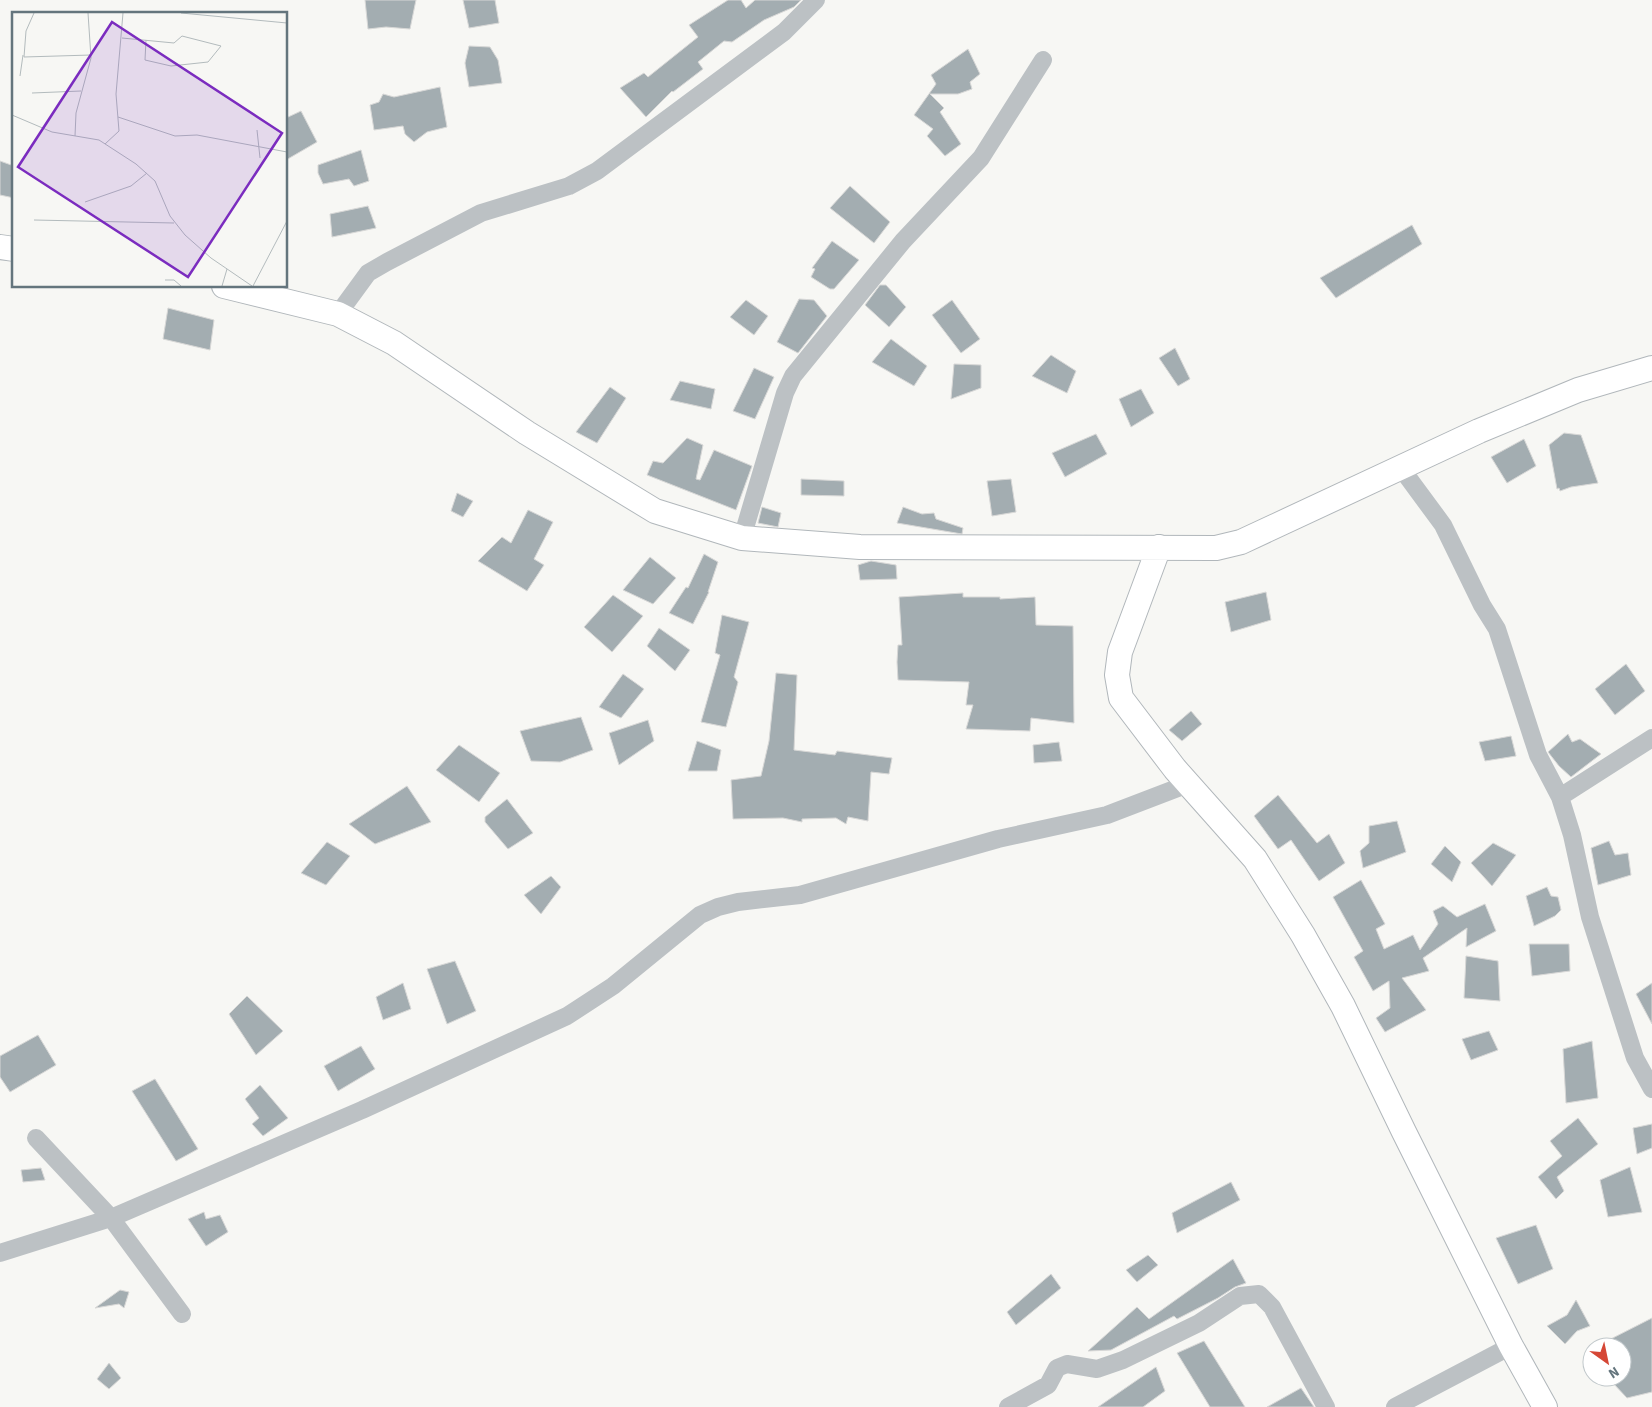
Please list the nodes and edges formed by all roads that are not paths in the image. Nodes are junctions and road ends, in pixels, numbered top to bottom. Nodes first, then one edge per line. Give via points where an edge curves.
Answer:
1 (816, 0) edge
2 (1043, 60) dead end
3 (232, 288) edge
4 (338, 314) junction
5 (1652, 368) edge
6 (1401, 468) junction
7 (742, 538) junction
8 (1159, 547) junction
9 (1652, 738) edge
10 (1188, 784) junction
11 (1560, 797) junction
12 (1652, 1088) edge
13 (36, 1138) dead end
14 (111, 1218) junction
15 (0, 1253) edge
16 (182, 1314) dead end
17 (1511, 1346) junction
18 (1008, 1407) edge
19 (1326, 1407) edge
20 (1395, 1407) edge
21 (1545, 1407) edge

1 - 4 street via 784,32 597,171 569,186 481,213 387,262 368,274
2 - 7 street via 981,158 904,241 793,376 785,393
3 - 4 street
4 - 7 street via 394,343 527,433 655,511
5 - 6 street via 1578,390
6 - 8 street via 1241,542 1216,548
6 - 11 street via 1443,525 1497,629 1538,755
7 - 8 street via 860,547
8 - 10 street via 1120,652 1117,675 1121,698
9 - 11 street
10 - 14 street via 1107,815 998,839 800,895 718,907 700,915 613,986 567,1016 362,1110
10 - 17 street via 1255,859 1303,935 1343,1006
11 - 12 street via 1590,917 1635,1058
13 - 14 street
14 - 15 street
14 - 16 street
17 - 20 street
17 - 21 street
18 - 19 street via 1048,1385 1057,1368 1068,1364 1097,1369 1123,1360 1199,1323 1240,1296 1259,1294 1272,1307

